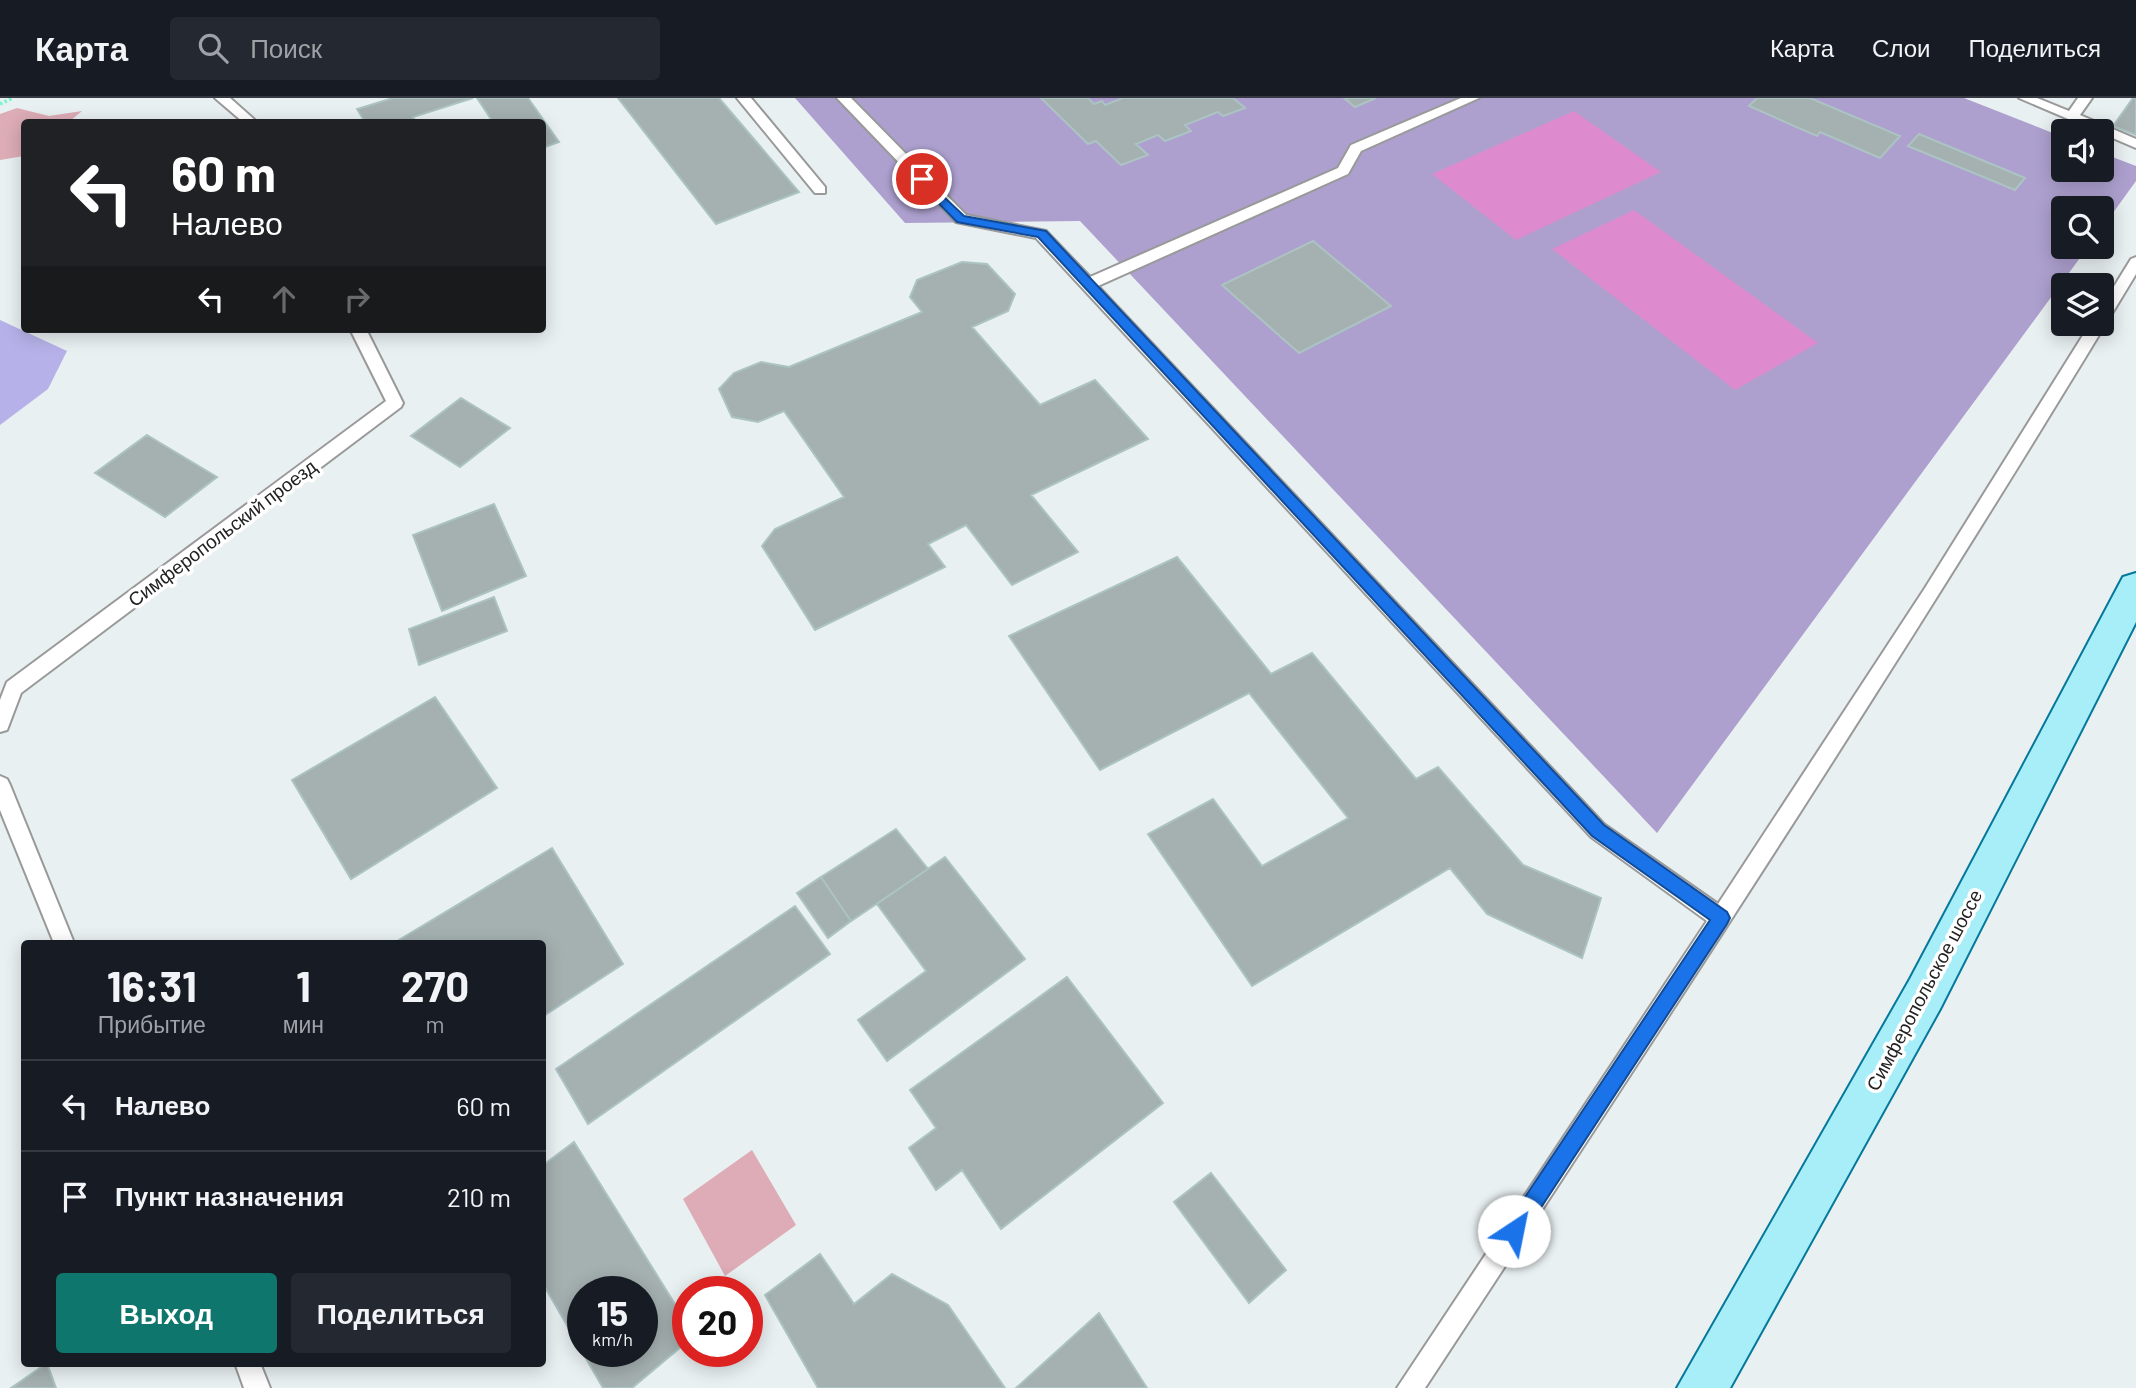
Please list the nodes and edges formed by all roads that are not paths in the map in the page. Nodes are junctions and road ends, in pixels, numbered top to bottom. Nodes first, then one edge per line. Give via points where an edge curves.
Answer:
1 (222, 98) edge
2 (744, 98) edge
3 (845, 98) edge
4 (1472, 98) edge
5 (2026, 98) edge
6 (2085, 98) edge
7 (2072, 117) junction
8 (246, 119) edge
9 (2136, 144) edge
10 (820, 190) dead end
11 (2136, 262) edge
12 (1088, 284) junction
13 (2114, 298) edge
14 (360, 333) edge
15 (2091, 336) edge
16 (2136, 587) edge
17 (0, 724) edge
18 (0, 785) edge
19 (1721, 918) junction
20 (63, 940) edge
21 (249, 1367) edge
22 (257, 1388) edge
23 (1410, 1388) edge
24 (1702, 1388) edge

1 - 8 lane
2 - 10 lane
3 - 12 lane via 961,219 1041,234
4 - 12 lane via 1356,148 1343,172
5 - 7 lane
6 - 7 lane
7 - 9 lane
11 - 13 lane
12 - 19 lane via 1598,831
14 - 17 lane, Симферопольский проезд via 395,403 14,688
15 - 19 lane via 2000,487
16 - 24 main road, Симферопольское шоссе via 1925,994
18 - 20 lane
19 - 23 lane
21 - 22 lane

